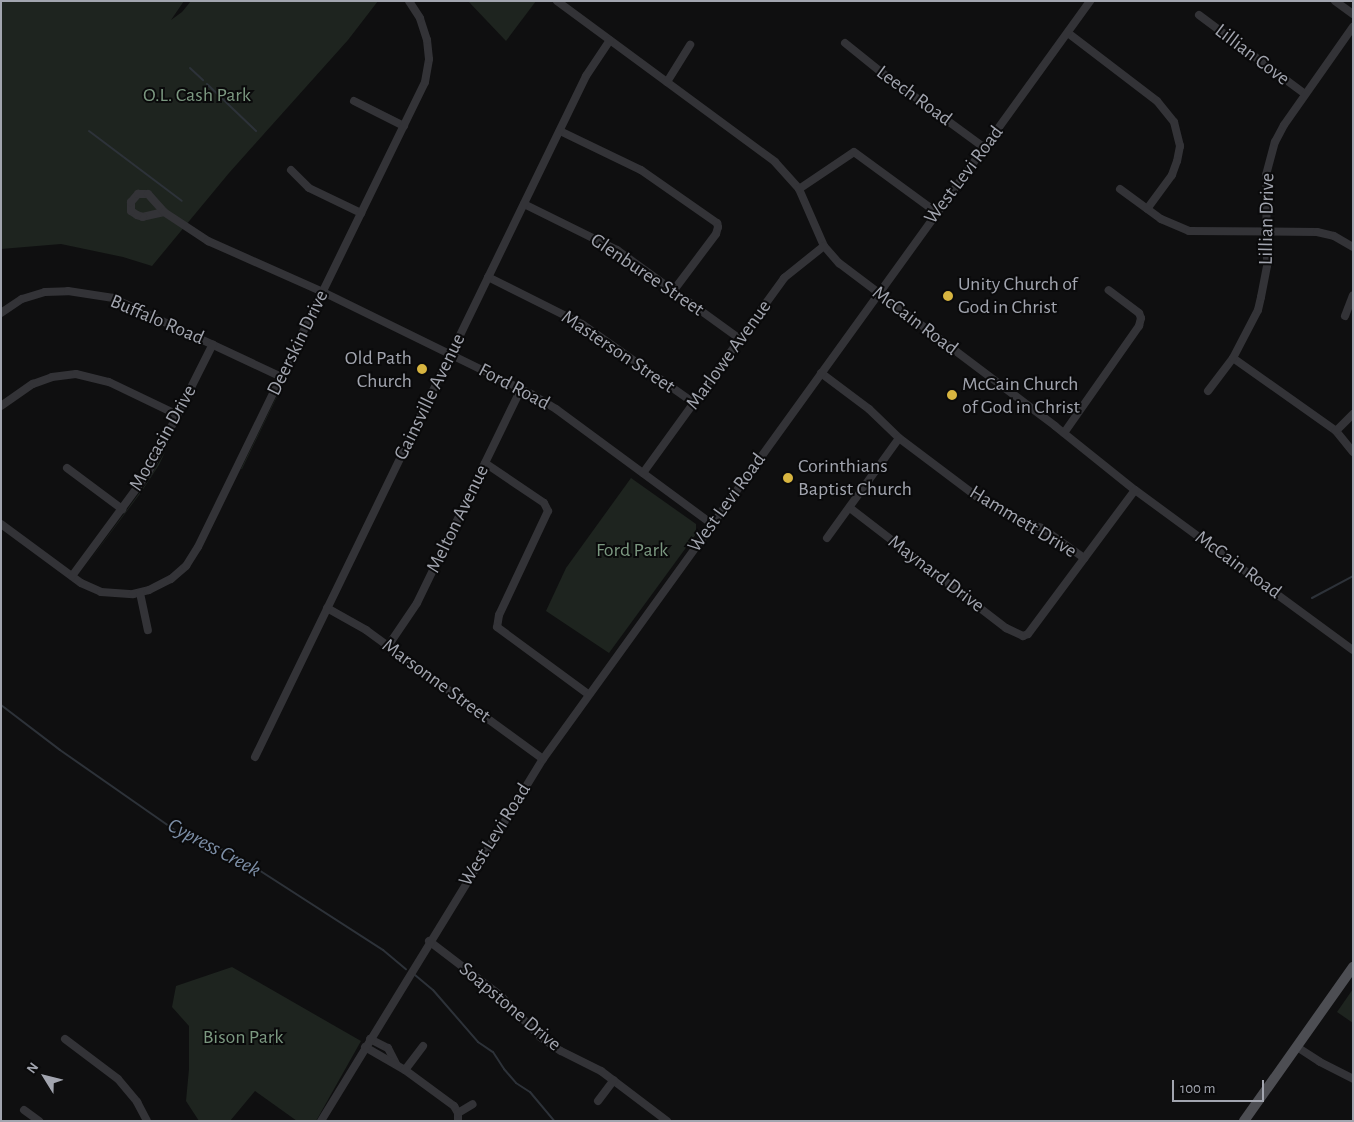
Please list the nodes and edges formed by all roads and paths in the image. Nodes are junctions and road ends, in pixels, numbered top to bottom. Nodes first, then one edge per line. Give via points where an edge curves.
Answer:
1 (409, 1) edge
2 (557, 1) edge
3 (1090, 1) edge
4 (1335, 1) edge
5 (1353, 14) edge
6 (1199, 15) dead end
7 (1353, 27) edge
8 (1068, 33) junction
9 (610, 40) junction
10 (845, 42) dead end
11 (690, 45) dead end
12 (667, 82) junction
13 (1305, 94) junction
14 (354, 101) dead end
15 (404, 126) junction
16 (560, 131) junction
17 (985, 148) junction
18 (291, 170) dead end
19 (799, 189) junction
20 (1120, 189) dead end
21 (524, 204) junction
22 (1147, 209) junction
23 (164, 212) dead end
24 (936, 212) junction
25 (361, 213) junction
26 (1267, 231) junction
27 (824, 246) junction
28 (1353, 247) edge
29 (488, 277) junction
30 (674, 290) junction
31 (1109, 290) dead end
32 (323, 292) junction
33 (878, 293) junction
34 (1353, 295) edge
35 (1, 313) edge
36 (1345, 316) dead end
37 (740, 339) junction
38 (213, 344) junction
39 (450, 354) junction
40 (1233, 358) junction
41 (821, 373) junction
42 (282, 377) junction
43 (521, 389) junction
44 (1208, 391) dead end
45 (694, 403) junction
46 (1, 406) edge
47 (1353, 414) edge
48 (178, 415) junction
49 (1336, 431) junction
50 (1064, 433) junction
51 (899, 438) junction
52 (1353, 452) edge
53 (485, 463) junction
54 (67, 468) dead end
55 (643, 473) junction
56 (1136, 490) junction
57 (850, 508) junction
58 (122, 509) junction
59 (1, 524) edge
60 (712, 524) junction
61 (827, 538) dead end
62 (1084, 558) junction
63 (72, 576) junction
64 (140, 593) junction
65 (327, 608) junction
66 (148, 630) dead end
67 (388, 646) junction
68 (1353, 650) edge
69 (588, 694) junction
70 (255, 757) dead end
71 (543, 758) junction
72 (429, 941) junction
73 (1353, 967) edge
74 (65, 1039) dead end
75 (370, 1039) junction
76 (422, 1046) dead end
77 (1297, 1046) junction
78 (365, 1047) junction
79 (396, 1064) junction
80 (405, 1070) junction
81 (1353, 1079) edge
82 (614, 1080) junction
83 (598, 1101) dead end
84 (473, 1104) dead end
85 (24, 1110) dead end
86 (458, 1117) edge
87 (39, 1121) edge
88 (147, 1121) edge
89 (321, 1121) edge
90 (667, 1121) edge
91 (1244, 1121) edge

1 - 15 street, Deerskin Drive via 424,29 429,59 425,82
2 - 9 street, McCain Road
3 - 8 street, West Levi Road
4 - 5 street
6 - 13 street, Lillian Cove
7 - 13 street, Lillian Drive
8 - 17 street, West Levi Road
8 - 22 street via 1157,101 1174,122 1180,146 1177,160 1172,175
9 - 12 street, McCain Road
9 - 16 street, Gainsville Avenue via 586,76
10 - 17 street, Leech Road
11 - 12 street
12 - 19 street, McCain Road via 775,162
13 - 26 street, Lillian Drive via 1281,129 1270,158 1266,191
14 - 15 street
15 - 25 street, Deerskin Drive
16 - 21 street, Gainsville Avenue
16 - 30 street via 639,169 717,223 716,234
17 - 24 street, West Levi Road
18 - 25 street via 309,188
19 - 24 street via 854,152
19 - 27 street, McCain Road
20 - 22 street
21 - 29 street, Gainsville Avenue
21 - 30 street, Glenburee Street via 610,246
22 - 26 street via 1189,231
23 - 32 street, Ford Road via 221,248
24 - 33 street, West Levi Road
25 - 32 street, Deerskin Drive
26 - 28 street via 1317,232 1334,236
26 - 40 street, Lillian Drive via 1267,265 1258,310
27 - 33 street, McCain Road via 833,258
27 - 37 street, Marlowe Avenue via 784,278
29 - 39 street, Gainsville Avenue
29 - 45 street, Masterson Street via 582,324
30 - 37 street, Glenburee Street
31 - 50 street via 1139,313 1139,326
32 - 39 street, Ford Road
32 - 42 street, Deerskin Drive
33 - 41 street, West Levi Road
33 - 50 street, McCain Road
34 - 36 street
35 - 38 street, Buffalo Road via 22,299 45,292 96,295 127,303
37 - 45 street, Marlowe Avenue
38 - 42 street, Buffalo Road
38 - 48 street, Moccasin Drive
39 - 43 street, Ford Road
39 - 65 street, Gainsville Avenue
40 - 44 street, Lillian Drive
40 - 49 street
41 - 51 street, Hammett Drive via 869,409
41 - 60 street, West Levi Road
42 - 64 street, Deerskin Drive via 192,557 171,580
43 - 53 street, Melton Avenue
43 - 55 street, Ford Road via 556,409
45 - 55 street, Marlowe Avenue
46 - 48 street via 33,384 52,376 76,374 109,382
47 - 49 street
48 - 58 street, Moccasin Drive via 148,473
49 - 52 street
50 - 56 street, McCain Road
51 - 57 street
51 - 62 street, Hammett Drive via 990,506 1042,528
53 - 67 street, Melton Avenue via 412,611
53 - 69 street via 544,503 548,511 499,615 497,627
54 - 58 street
55 - 60 street, Ford Road
56 - 62 street
56 - 68 street, McCain Road
57 - 61 street
57 - 62 street, Maynard Drive via 1019,635 1025,636
58 - 63 street, Moccasin Drive
59 - 63 street, Deerskin Drive
60 - 69 street, West Levi Road
63 - 64 street, Deerskin Drive via 84,586 101,592
64 - 66 street
65 - 67 street, Marsonne Street via 351,620
65 - 70 street, Gainsville Avenue
67 - 71 street, Marsonne Street
69 - 71 street, West Levi Road
71 - 72 street, West Levi Road
72 - 75 street, West Levi Road
72 - 82 street, Soapstone Drive via 501,996 540,1037
73 - 77 main road
74 - 88 street via 118,1079 137,1102
75 - 78 street, West Levi Road
75 - 79 street via 388,1048
76 - 80 street
77 - 81 street
77 - 91 main road
78 - 79 street
78 - 89 street, West Levi Road
79 - 80 street
80 - 86 street via 454,1106
82 - 83 street
82 - 90 street, Soapstone Drive
84 - 86 street
85 - 87 street

